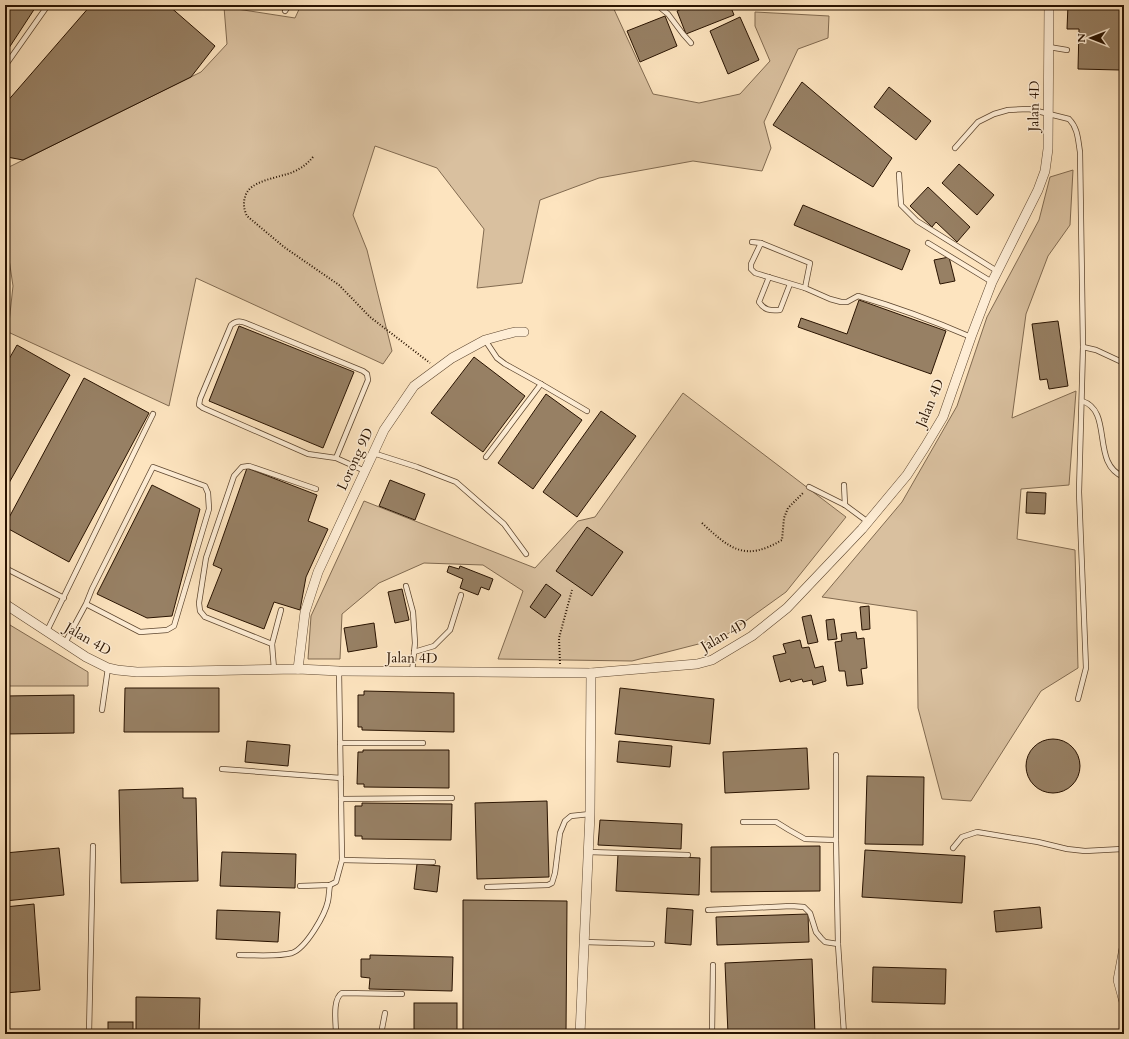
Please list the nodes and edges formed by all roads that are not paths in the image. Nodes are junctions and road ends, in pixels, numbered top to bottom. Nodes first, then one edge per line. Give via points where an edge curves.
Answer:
1 (48, 5) edge
2 (289, 5) edge
3 (657, 5) edge
4 (1049, 5) edge
5 (286, 11) dead end
6 (691, 44) dead end
7 (1049, 47) junction
8 (1067, 50) dead end
9 (5, 66) edge
10 (1048, 113) junction
11 (955, 148) dead end
12 (899, 174) dead end
13 (752, 242) dead end
14 (761, 243) junction
15 (928, 243) dead end
16 (997, 271) junction
17 (769, 278) junction
18 (992, 282) junction
19 (790, 284) junction
20 (805, 288) junction
21 (524, 332) dead end
22 (971, 337) junction
23 (484, 340) junction
24 (1083, 347) junction
25 (1124, 363) edge
26 (541, 384) junction
27 (1082, 401) junction
28 (587, 411) dead end
29 (153, 414) dead end
30 (373, 453) junction
31 (486, 457) dead end
32 (336, 458) junction
33 (365, 471) junction
34 (1124, 477) edge
35 (844, 485) dead end
36 (809, 487) road end
37 (316, 489) dead end
38 (845, 505) junction
39 (868, 522) junction
40 (526, 554) dead end
41 (5, 568) edge
42 (406, 586) dead end
43 (461, 595) dead end
44 (64, 598) junction
45 (5, 604) edge
46 (86, 604) junction
47 (281, 610) dead end
48 (47, 632) junction
49 (65, 643) junction
50 (272, 644) junction
51 (414, 652) junction
52 (108, 668) junction
53 (274, 669) junction
54 (298, 669) junction
55 (339, 671) junction
56 (412, 672) junction
57 (591, 673) junction
58 (1078, 699) dead end
59 (102, 710) dead end
60 (340, 743) junction
61 (423, 743) dead end
62 (836, 755) dead end
63 (222, 769) dead end
64 (341, 778) junction
65 (452, 798) dead end
66 (341, 799) junction
67 (590, 814) junction
68 (743, 822) dead end
69 (836, 840) junction
70 (92, 846) dead end
71 (953, 848) dead end
72 (1124, 851) edge
73 (588, 852) junction
74 (688, 855) dead end
75 (342, 860) junction
76 (433, 862) dead end
77 (330, 885) junction
78 (300, 886) dead end
79 (487, 887) dead end
80 (708, 910) dead end
81 (584, 942) junction
82 (652, 944) dead end
83 (838, 944) junction
84 (1124, 948) edge
85 (239, 955) dead end
86 (713, 965) dead end
87 (402, 994) dead end
88 (1124, 1002) edge
89 (385, 1013) dead end
90 (89, 1034) edge
91 (336, 1034) edge
92 (381, 1034) edge
93 (580, 1034) edge
94 (712, 1034) edge
95 (844, 1034) edge

1 - 9 lane
2 - 5 lane
3 - 6 lane via 668,14
4 - 7 street, Jalan 4D
7 - 8 lane
7 - 10 street, Jalan 4D
10 - 11 lane via 1019,109 994,114 978,122
10 - 16 street, Jalan 4D via 1045,171
10 - 24 lane via 1069,119 1073,123 1080,152
12 - 16 lane via 901,205 917,221
13 - 14 lane
14 - 17 lane via 750,264 751,269
14 - 20 lane via 810,263
15 - 18 lane
16 - 18 street, Jalan 4D
17 - 19 lane
17 - 19 lane via 759,302 762,307 772,311 780,310
18 - 22 street, Jalan 4D
19 - 20 lane
20 - 22 lane via 841,302 858,296 879,302
21 - 23 street, Lorong 9D
22 - 39 street, Jalan 4D via 942,417 926,447 907,475
23 - 26 lane via 504,364
23 - 30 street, Lorong 9D via 452,358 414,386 384,430
24 - 25 lane
24 - 27 lane
26 - 28 lane
26 - 31 lane
27 - 34 lane via 1096,413 1109,463 1117,474
27 - 58 lane via 1079,492 1086,668
29 - 44 lane
30 - 33 street, Lorong 9D
30 - 40 lane via 456,482 504,524
32 - 32 lane via 308,454 199,405 234,322 248,324 367,374 368,380
32 - 33 lane
33 - 54 street, Lorong 9D via 318,572 305,612
35 - 38 lane
36 - 38 lane
37 - 50 lane via 249,466 242,467 234,476 206,558 200,611 205,617
38 - 39 lane
39 - 57 street, Jalan 4D via 787,608 752,636 712,660 697,664
41 - 44 lane
42 - 51 lane via 413,612
43 - 51 lane via 450,630 434,646
44 - 48 lane
45 - 48 street, Jalan 4D
46 - 46 lane via 140,632 167,630 174,626 209,509 205,486 153,467
46 - 49 lane
47 - 50 lane
48 - 49 street, Jalan 4D
49 - 52 street, Jalan 4D
50 - 53 lane
51 - 56 lane
52 - 53 street, Jalan 4D via 137,672
52 - 59 lane
53 - 54 street, Jalan 4D
54 - 55 street, Jalan 4D
55 - 56 street, Jalan 4D
55 - 60 lane
56 - 57 street, Jalan 4D
57 - 67 street
60 - 61 lane
60 - 64 lane
62 - 69 lane
63 - 64 lane
64 - 66 lane
65 - 66 lane
66 - 75 lane
67 - 73 street
67 - 79 lane via 571,816 565,821 560,833 552,883
68 - 69 lane via 776,822 805,839
69 - 83 lane
70 - 90 lane
71 - 72 lane via 962,837 977,832 1038,842 1066,850
73 - 74 lane
73 - 81 street
75 - 76 lane
75 - 77 lane via 336,882
77 - 78 lane
77 - 85 lane via 325,910 310,936 298,950 281,955
80 - 83 lane via 804,907 810,913 816,932 821,938 825,942
81 - 82 lane
81 - 93 street
83 - 95 lane
84 - 88 street via 1118,980
86 - 94 lane
87 - 91 lane via 342,993 336,1001
89 - 92 lane

